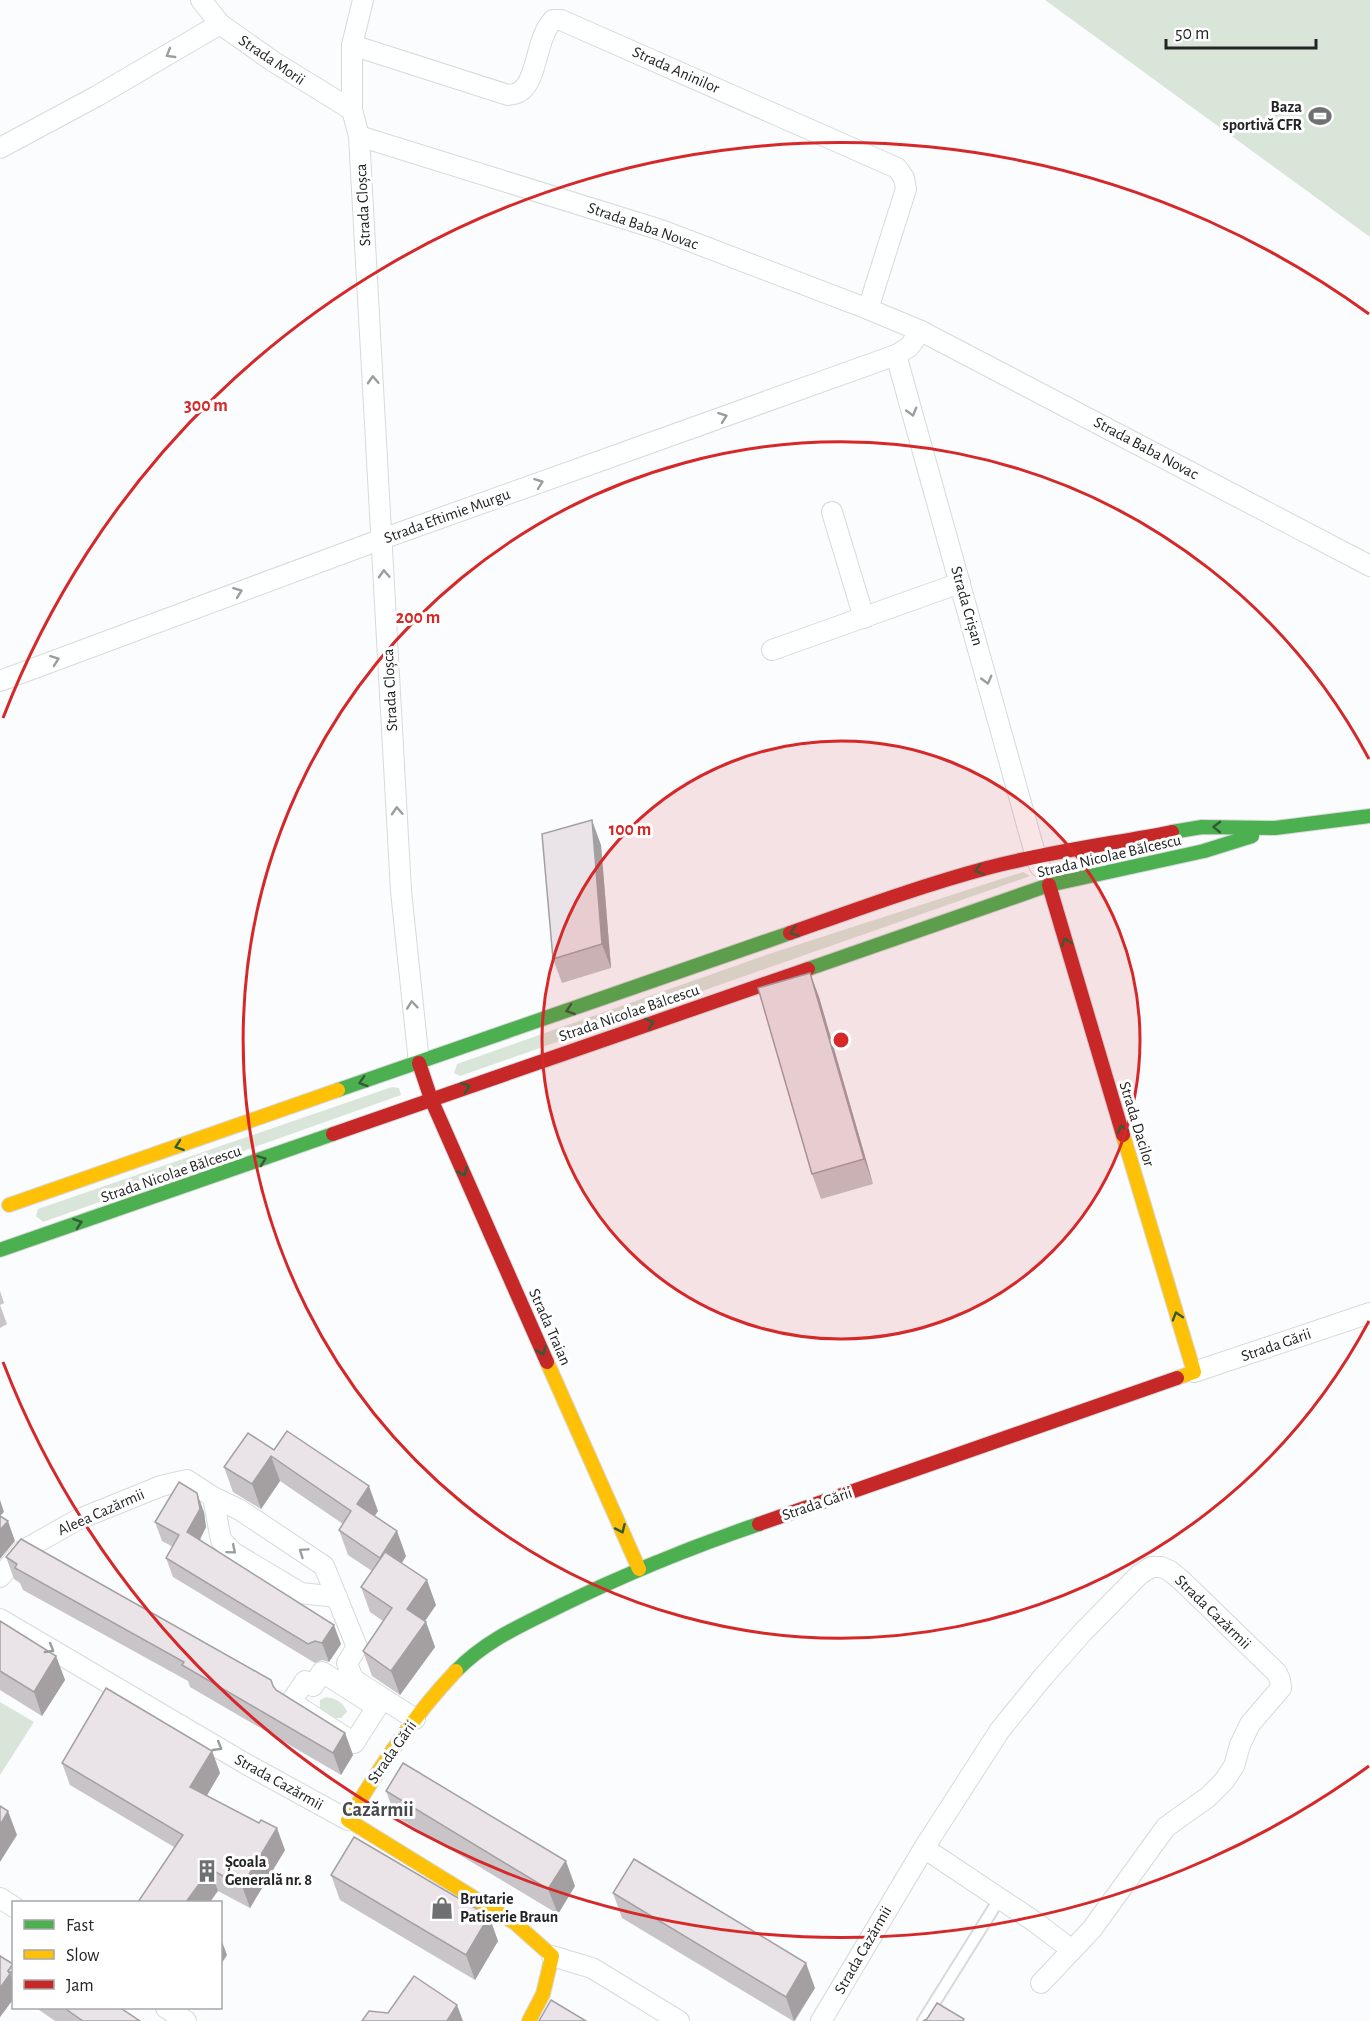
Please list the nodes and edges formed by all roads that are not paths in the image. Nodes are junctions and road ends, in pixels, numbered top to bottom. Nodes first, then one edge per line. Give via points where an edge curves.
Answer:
1 (201, 0) edge
2 (363, 0) edge
3 (220, 24) junction
4 (352, 45) junction
5 (352, 110) junction
6 (359, 136) junction
7 (0, 148) edge
8 (868, 309) junction
9 (921, 331) junction
10 (896, 355) junction
11 (832, 512) dead end
12 (382, 539) junction
13 (1370, 566) edge
14 (960, 583) junction
15 (864, 618) junction
16 (772, 650) dead end
17 (0, 681) edge
18 (1370, 816) edge
19 (1275, 828) junction
20 (1036, 857) junction
21 (1049, 885) junction
22 (419, 1063) junction
23 (431, 1099) junction
24 (0, 1193) edge
25 (0, 1250) edge
26 (1370, 1313) edge
27 (1194, 1372) junction
28 (213, 1497) junction
29 (639, 1569) junction
30 (0, 1577) edge
31 (337, 1597) junction
32 (0, 1619) edge
33 (415, 1719) junction
34 (348, 1820) junction
35 (924, 1848) junction
36 (1000, 1898) junction
37 (1072, 1950) junction
38 (552, 1956) junction
39 (1041, 1983) dead end
40 (169, 2009) edge
41 (186, 2021) edge
42 (529, 2021) edge
43 (679, 2021) edge
44 (821, 2021) edge
45 (922, 2021) edge

1 - 3 street, Strada Morii
2 - 4 street
3 - 5 street, Strada Morii
3 -> 7 street
4 - 5 street
4 - 8 street, Strada Aninilor via 508,95 520,93 527,84 546,27 553,20 561,20 897,168 906,189
5 - 6 street
6 - 8 street, Strada Baba Novac via 661,230
12 -> 6 street, Strada Cloșca
8 - 9 street, Strada Baba Novac
9 - 10 street via 909,347
9 - 13 street, Strada Baba Novac
12 -> 10 street, Strada Eftimie Murgu
10 -> 14 street, Strada Crișan
11 - 15 street
17 -> 12 street, Strada Eftimie Murgu
22 -> 12 street, Strada Cloșca via 401,891
14 - 15 street
14 -> 20 street, Strada Crișan
15 - 16 street
18 - 19 main road, Strada Nicolae Bălcescu
19 -> 20 main road, Strada Nicolae Bălcescu via 1202,827
19 - 21 main road, Strada Nicolae Bălcescu via 1204,851
20 - 21 street, Strada Crișan
20 -> 22 main road, Strada Nicolae Bălcescu via 881,901
23 -> 21 main road, Strada Nicolae Bălcescu
27 -> 21 main road, Strada Dacilor
22 - 23 main road, Strada Traian
22 -> 24 main road, Strada Nicolae Bălcescu via 11,1210
25 -> 23 main road, Strada Nicolae Bălcescu via 21,1238
23 -> 29 main road, Strada Traian
26 - 27 street, Strada Gării
27 - 29 main road, Strada Gării
28 - 30 street, Aleea Cazărmii via 187,1480 160,1486 49,1535 22,1551
31 -> 28 street, Aleea Cazărmii via 324,1566 240,1510
28 -> 31 street via 222,1540 234,1553 301,1593
29 - 33 main road, Strada Gării via 513,1629 473,1654
31 - 33 street, Aleea Cazărmii via 357,1647 347,1663 353,1679
32 -> 34 street, Strada Cazărmii
33 - 34 main road, Strada Gării
34 - 38 main road, Strada Cazărmii via 515,1923
35 - 36 street
35 - 37 street, Strada Cazărmii via 1000,1730 1082,1633 1139,1575 1151,1567 1170,1571 1277,1673 1281,1688 1250,1724 1224,1781 1166,1827 1092,1929
35 - 44 street, Strada Cazărmii
36 - 37 street
36 - 45 lane
37 - 39 street, Strada Cazărmii
38 - 42 main road via 543,1994
38 - 43 street, Strada Cazărmii via 592,1968
40 - 41 street

